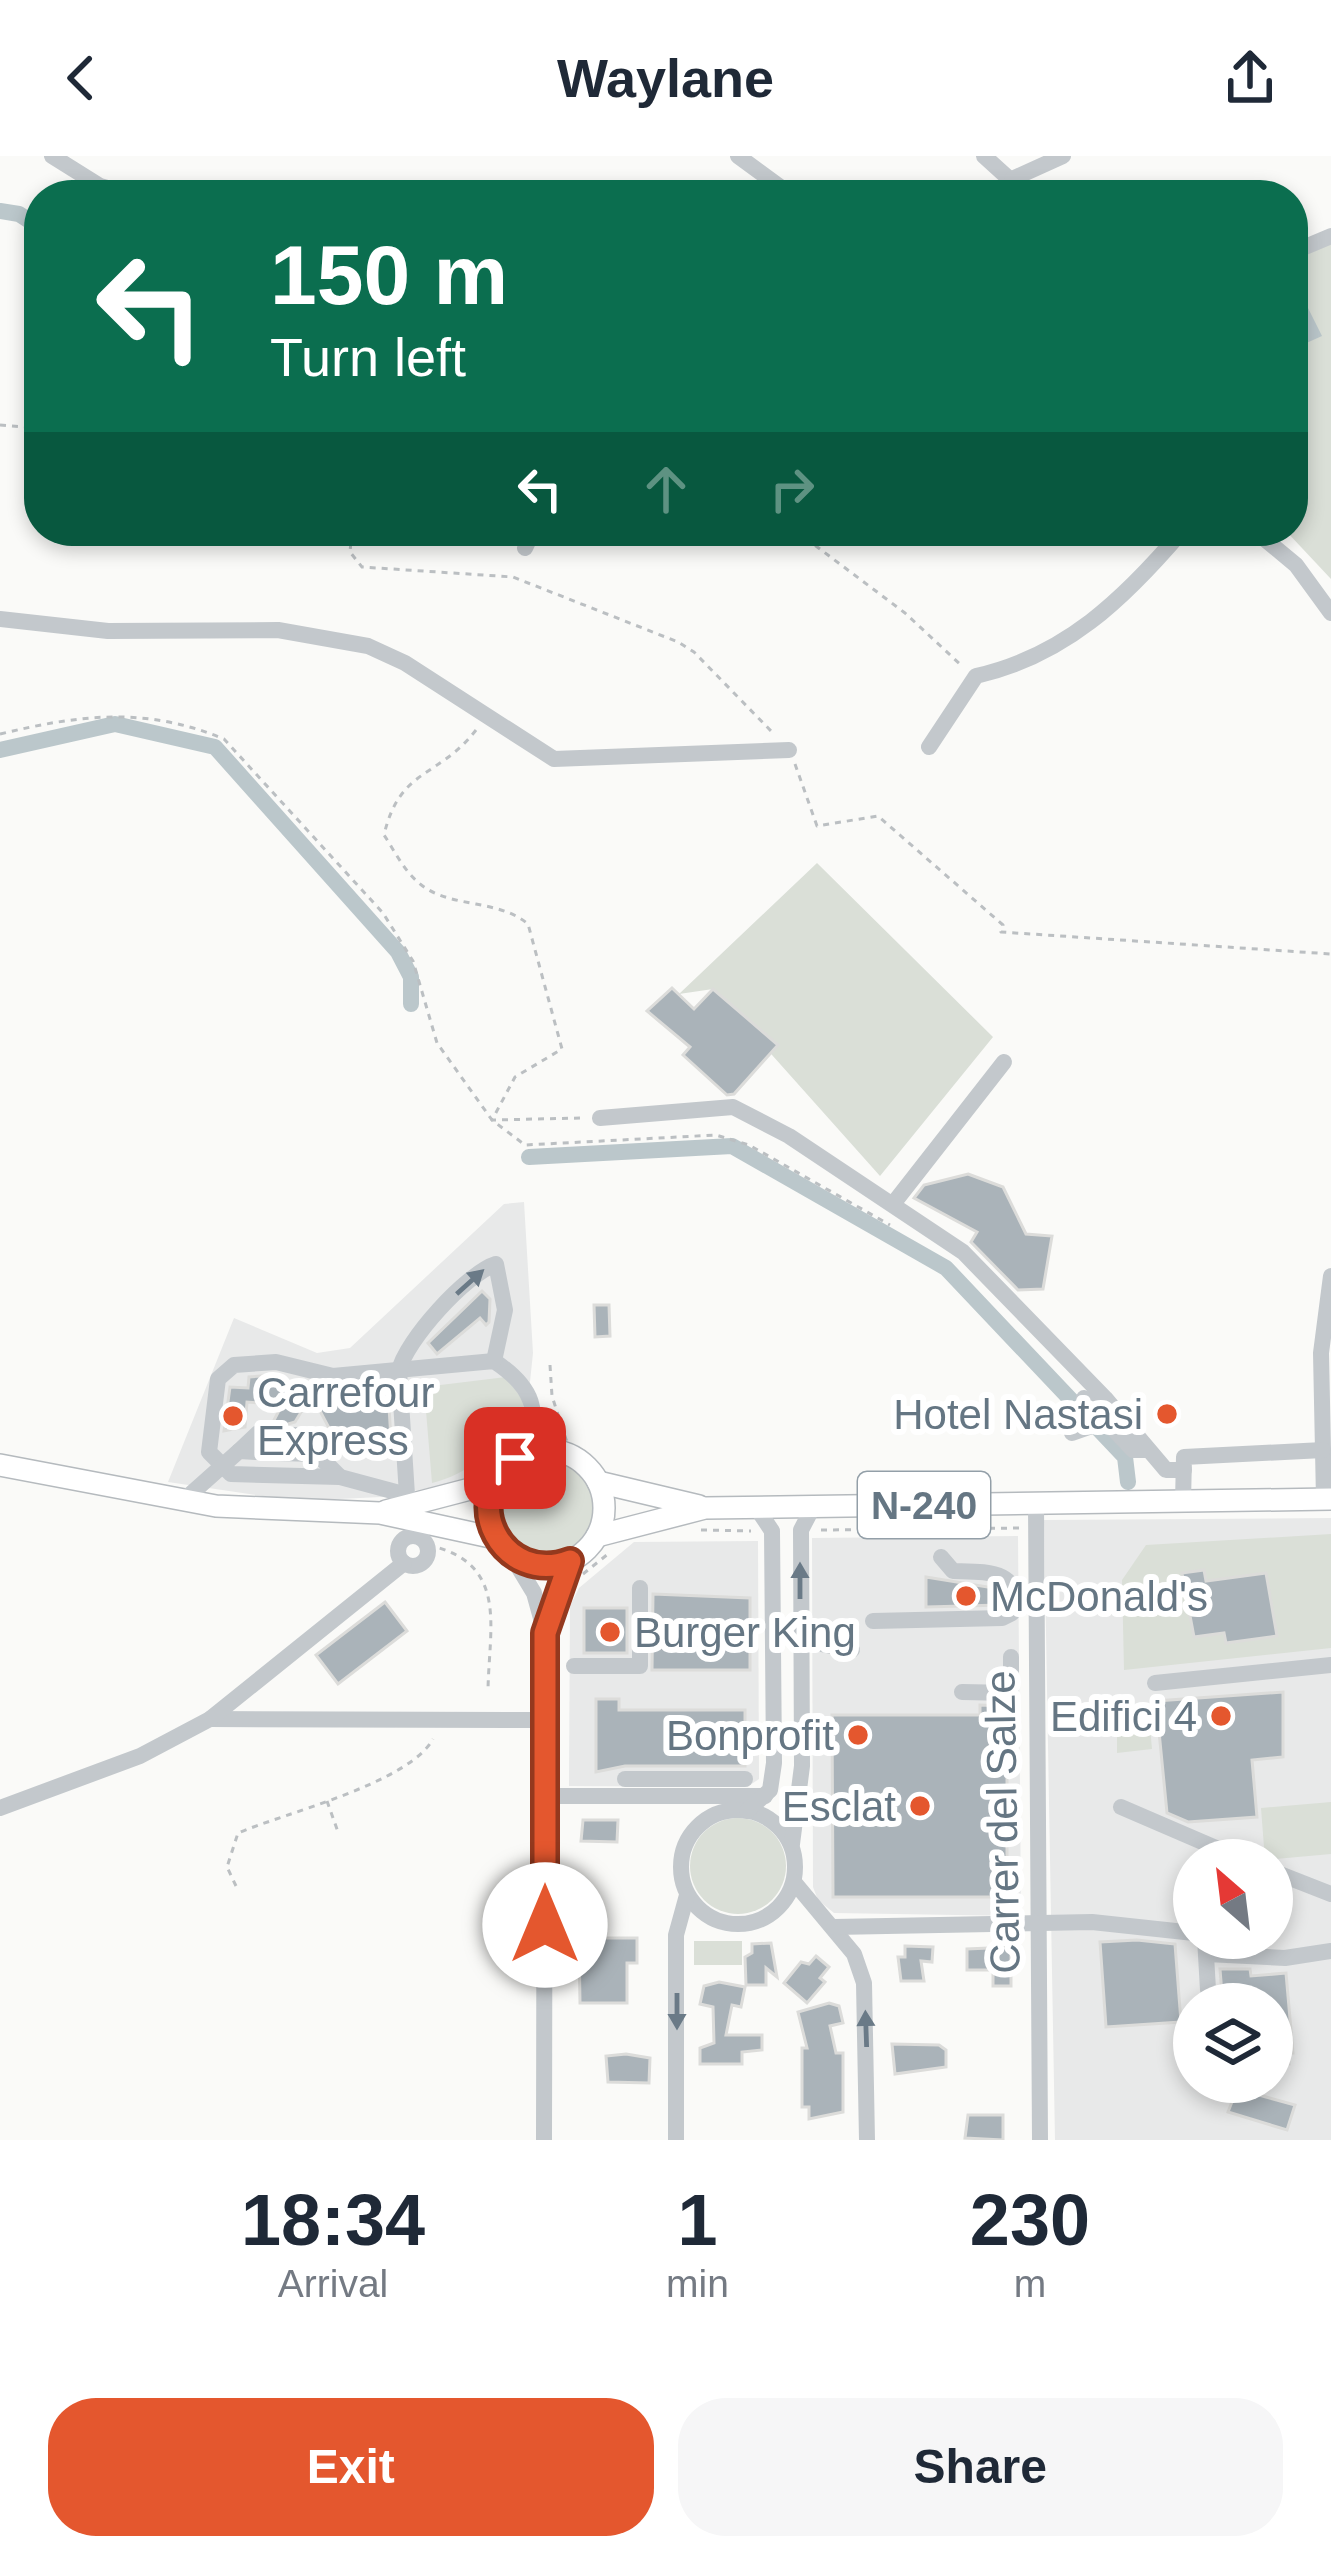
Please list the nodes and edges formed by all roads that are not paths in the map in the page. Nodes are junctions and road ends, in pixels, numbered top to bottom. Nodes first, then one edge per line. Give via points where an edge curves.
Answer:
1 (52, 156) edge
2 (738, 156) edge
3 (984, 156) edge
4 (1063, 156) edge
5 (1012, 179) joint
6 (90, 180) edge
7 (771, 180) edge
8 (1167, 546) edge
9 (1273, 546) edge
10 (1331, 614) edge
11 (0, 620) edge
12 (929, 747) dead end
13 (789, 751) road end
14 (1004, 1062) dead end
15 (600, 1118) road end
16 (893, 1204) junction
17 (1331, 1276) edge
18 (494, 1361) junction
19 (399, 1371) junction
20 (552, 1396) road end
21 (1084, 1398) dead end
22 (537, 1419) junction
23 (267, 1433) dead end
24 (288, 1435) dead end
25 (1147, 1450) junction
26 (1324, 1450) junction
27 (277, 1453) dead end
28 (317, 1454) junction
29 (523, 1454) junction
30 (0, 1465) edge
31 (220, 1468) junction
32 (1184, 1470) junction
33 (340, 1477) junction
34 (598, 1482) junction
35 (493, 1483) junction
36 (411, 1498) junction
37 (1327, 1499) edge
38 (184, 1500) junction
39 (1183, 1502) junction
40 (1036, 1504) junction
41 (813, 1507) junction
42 (705, 1508) junction
43 (756, 1508) junction
44 (380, 1513) junction
45 (597, 1536) junction
46 (495, 1538) junction
47 (428, 1545) road end
48 (511, 1555) junction
49 (941, 1557) dead end
50 (570, 1561) junction
51 (640, 1588) dead end
52 (873, 1621) dead end
53 (545, 1633) junction
54 (774, 1650) junction
55 (852, 1650) dead end
56 (800, 1656) junction
57 (1011, 1657) dead end
58 (1331, 1665) edge
59 (574, 1666) dead end
60 (774, 1669) junction
61 (1155, 1682) dead end
62 (245, 1690) junction
63 (962, 1692) dead end
64 (209, 1719) junction
65 (257, 1719) junction
66 (545, 1720) junction
67 (745, 1778) dead end
68 (625, 1779) dead end
69 (546, 1796) junction
70 (765, 1796) junction
71 (1121, 1807) dead end
72 (0, 1808) edge
73 (747, 1810) junction
74 (1195, 1839) edge
75 (792, 1849) junction
76 (1293, 1879) edge
77 (794, 1882) junction
78 (1331, 1894) edge
79 (687, 1895) junction
80 (834, 1927) junction
81 (1040, 1927) junction
82 (1173, 1931) edge
83 (1331, 1951) edge
84 (1293, 1957) edge
85 (544, 2140) edge
86 (676, 2140) edge
87 (867, 2140) edge
88 (1040, 2140) edge

1 - 6 street
2 - 7 street
3 - 5 street
4 - 5 street
8 - 12 street via 1107,608 1040,658 976,676
9 - 10 street
11 - 13 street via 108,631 278,630 368,646 554,759
14 - 16 street
15 - 16 street via 733,1107
16 - 25 street via 963,1252 1106,1397
17 - 26 street
18 - 19 street
19 -> 18 street via 403,1352 475,1275 496,1264 505,1310
18 - 22 street via 525,1389
19 - 31 street via 333,1376 276,1362 234,1365 213,1394 209,1452
19 - 36 street
20 - 22 street
21 - 25 street via 1091,1426
22 - 29 street
23 - 31 street
24 - 28 street via 305,1435
25 - 32 street via 1166,1470
26 - 32 street via 1184,1457
26 - 37 street
27 - 28 street
28 - 33 street
29 - 34 main road via 571,1455
29 - 35 main road
30 - 38 main road
31 - 33 street
31 - 38 street
32 - 39 street
33 - 36 street
34 - 42 main road, N-240
34 - 45 main road via 604,1509
35 - 36 main road
35 - 46 main road via 487,1510
36 - 44 main road
37 - 39 main road, N-240
38 - 44 main road
39 - 40 main road, N-240
40 - 41 main road, N-240
40 - 81 street, Carrer del Salze
41 - 43 main road, N-240
56 -> 41 street via 801,1530
42 - 43 main road, N-240
42 - 45 main road, N-240
43 - 54 street via 772,1531
44 - 46 main road
45 - 50 main road, N-240
46 - 48 main road
47 - 62 street via 417,1536 404,1539 404,1564
48 - 50 main road via 544,1567
48 - 53 street
49 - 52 street via 953,1571 1008,1578 1012,1613
50 - 53 street
51 - 59 street via 640,1666
53 - 66 street
54 - 56 street via 786,1660
54 - 60 street
55 - 56 street
56 - 60 street
56 - 75 street via 801,1782
57 - 63 street via 1010,1693
58 - 61 street
60 - 70 street via 774,1763
62 - 64 street
62 - 65 street
64 - 65 street
64 - 72 street via 140,1756
65 - 66 street
66 - 69 street
67 - 68 street
69 - 70 street
69 - 85 street
70 - 73 street
71 - 74 street
73 - 75 street via 775,1823
73 - 79 street via 711,1816 686,1842
75 - 77 street
76 - 78 street
77 - 79 street via 785,1900 754,1923 716,1921
77 - 80 street
79 -> 86 street via 676,1935
80 - 81 street
87 -> 80 street via 864,1983
81 - 82 street via 1092,1922
81 - 88 street, Carrer del Salze
83 - 84 street

